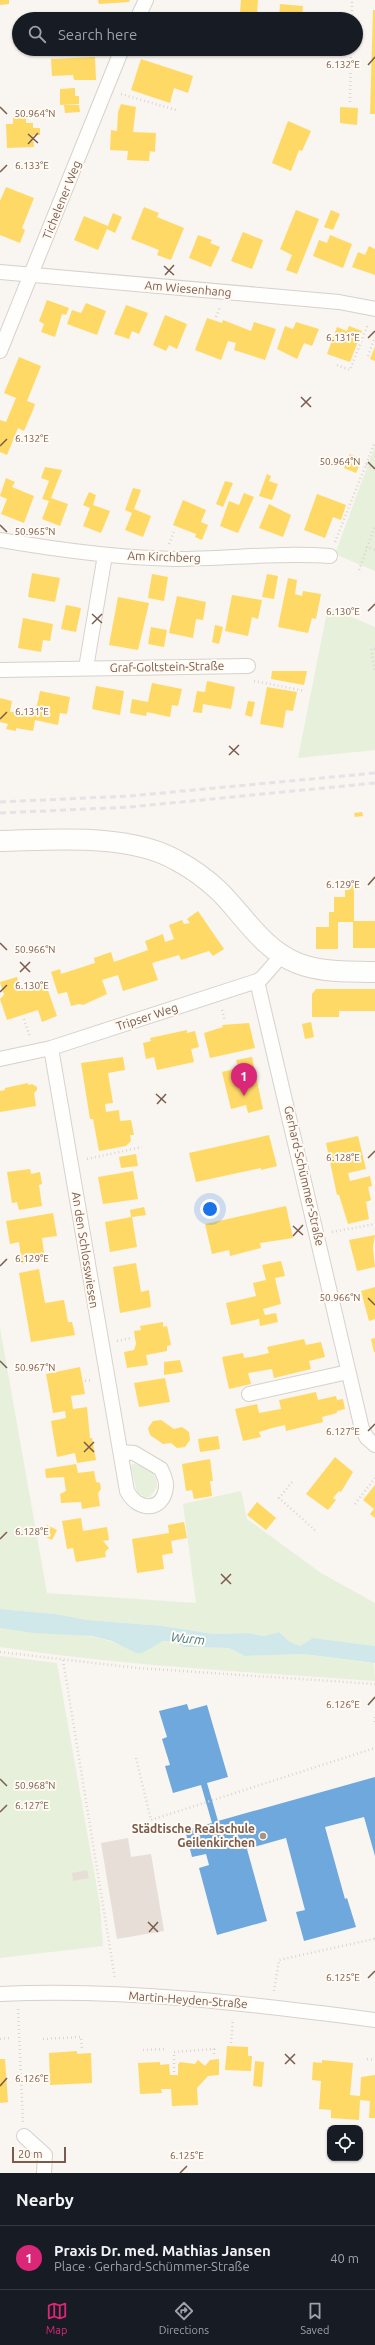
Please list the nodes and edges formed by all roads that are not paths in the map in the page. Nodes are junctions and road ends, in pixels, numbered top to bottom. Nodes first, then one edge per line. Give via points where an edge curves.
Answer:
1 (146, 0) edge
2 (140, 12) edge
3 (119, 56) edge
4 (0, 272) edge
5 (32, 275) junction
6 (375, 309) edge
7 (0, 351) edge
8 (0, 540) edge
9 (105, 554) junction
10 (330, 556) road end
11 (248, 666) dead end
12 (86, 668) junction
13 (0, 670) edge
14 (0, 840) edge
15 (282, 955) junction
16 (375, 972) edge
17 (257, 981) junction
18 (51, 1048) junction
19 (0, 1059) edge
20 (348, 1372) junction
21 (249, 1394) dead end
22 (375, 1445) edge
23 (121, 1452) dead end
24 (0, 1994) edge
25 (375, 2020) edge
26 (24, 2136) road end
27 (44, 2173) edge

1 - 2 street
3 - 5 street, Tichelener Weg
4 - 5 street, Am Wiesenhang
5 - 6 street, Am Wiesenhang via 339,302
5 - 7 street, Tichelener Weg
8 - 9 street, Am Kirchberg
9 - 10 street, Am Kirchberg via 174,559 307,554
9 - 12 street
11 - 12 street, Graf-Goltstein-Straße
12 - 13 street, Graf-Goltstein-Straße
14 - 15 main road via 126,844 175,859 198,873 218,890 248,924
15 - 16 main road via 298,963 329,971
15 - 17 street, Tripser Weg
17 - 18 street, Tripser Weg
17 - 20 street, Gerhard-Schümmer-Straße
18 - 19 street, Tripser Weg
18 - 23 street, An den Schlosswiesen via 100,1344
20 - 21 street
20 - 22 street, Gerhard-Schümmer-Straße via 362,1429
24 - 25 street, Martin-Heyden-Straße via 117,1994 195,1998
26 - 27 street via 45,2156

